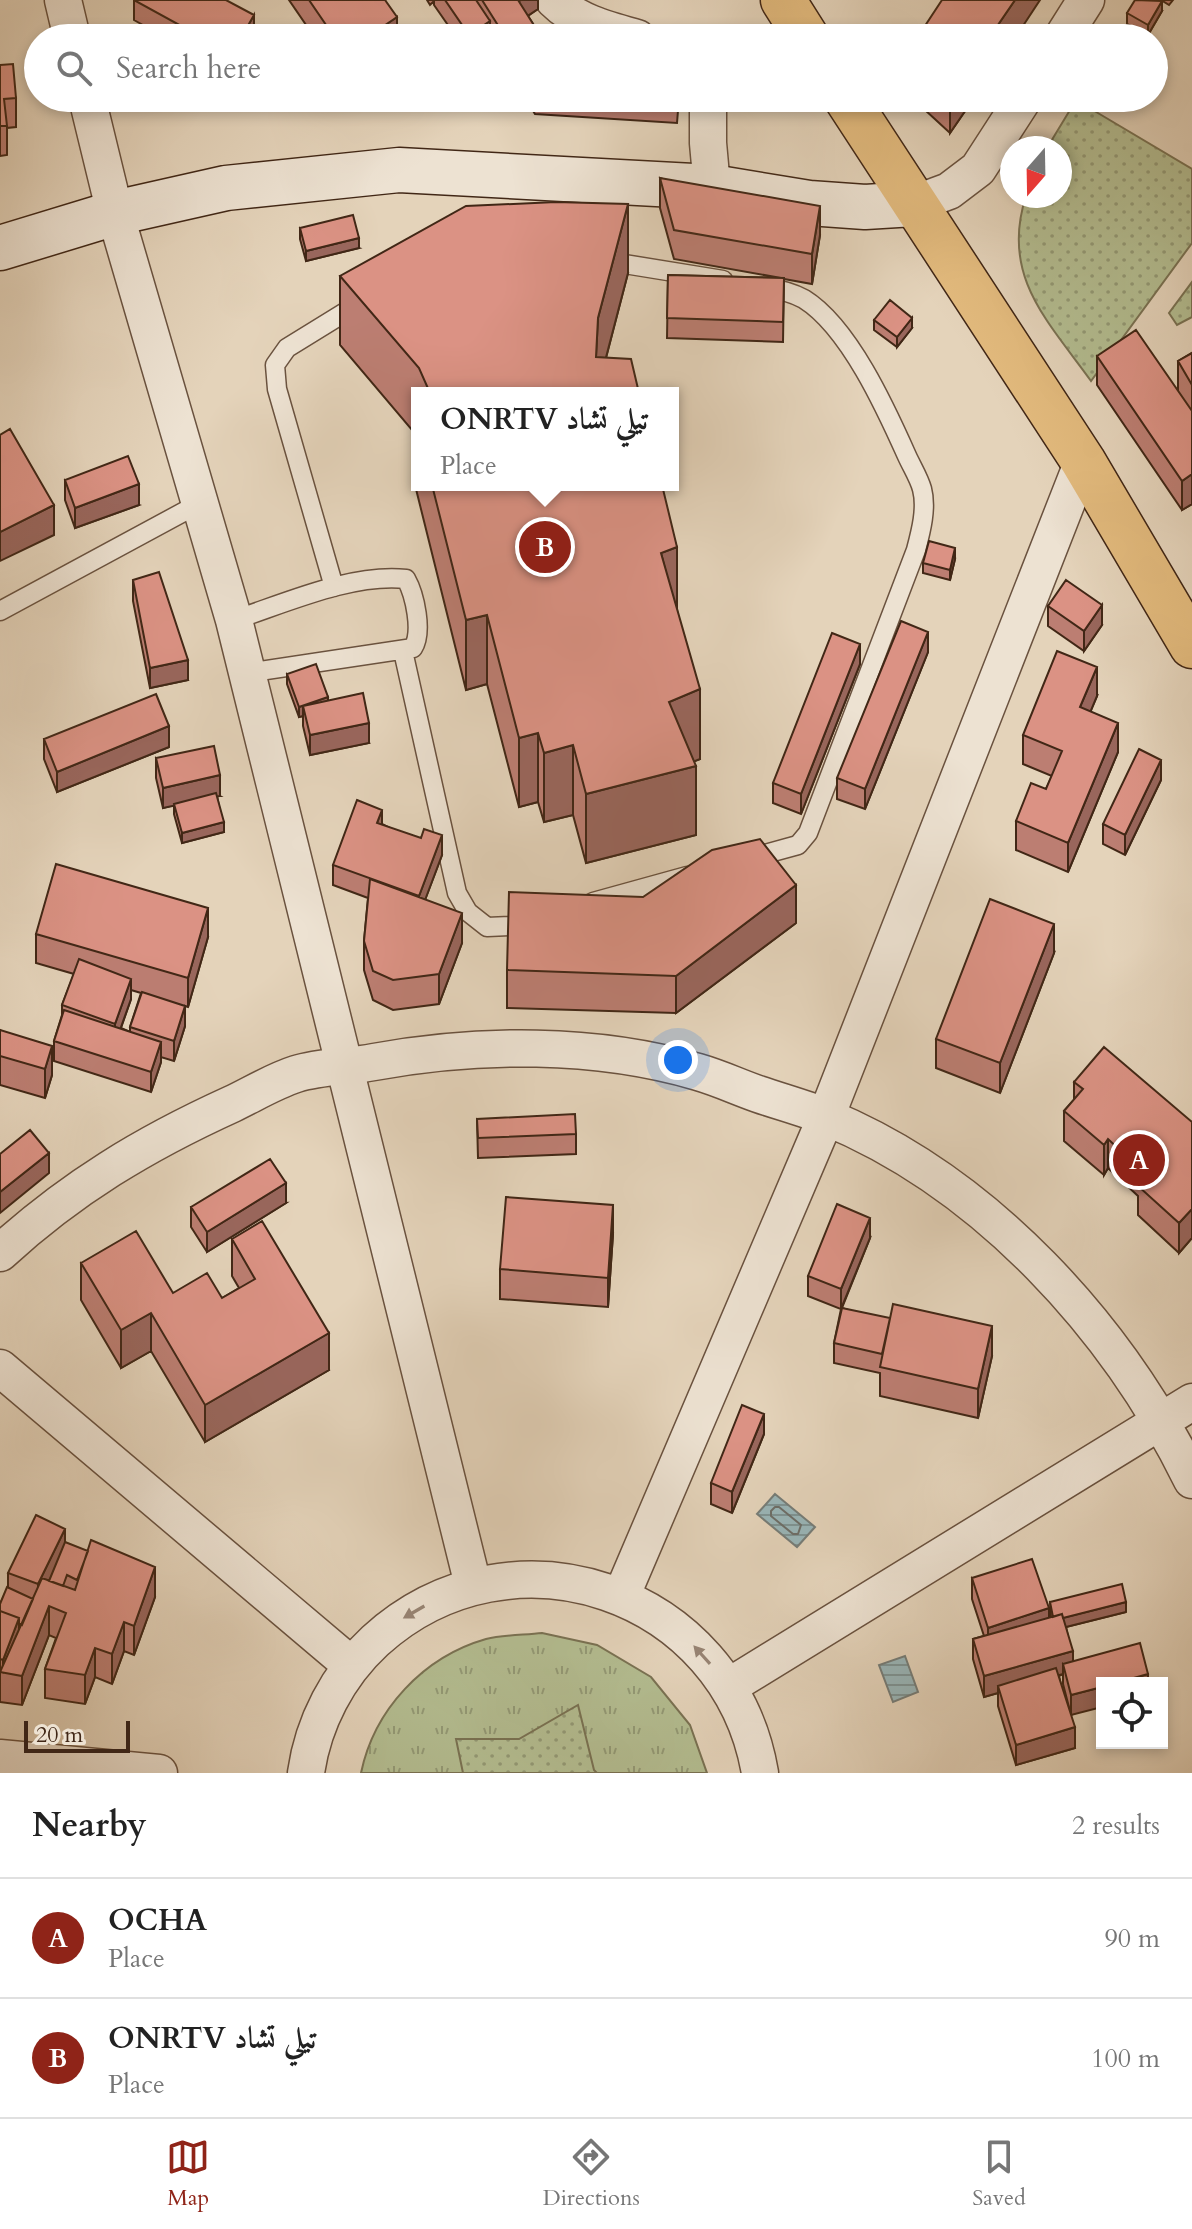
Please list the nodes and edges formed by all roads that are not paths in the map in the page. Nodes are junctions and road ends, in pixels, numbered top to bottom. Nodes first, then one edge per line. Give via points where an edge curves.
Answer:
1 (63, 0) edge
2 (554, 0) edge
3 (783, 0) edge
4 (1086, 0) edge
5 (69, 24) edge
6 (594, 24) edge
7 (798, 24) edge
8 (1071, 24) edge
9 (90, 112) edge
10 (708, 112) edge
11 (855, 112) edge
12 (1015, 112) edge
13 (712, 187) junction
14 (914, 204) junction
15 (115, 213) junction
16 (0, 248) edge
17 (589, 261) edge
18 (380, 292) edge
19 (1083, 461) junction
20 (200, 503) junction
21 (334, 587) junction
22 (0, 611) edge
23 (234, 620) junction
24 (1192, 646) edge
25 (403, 651) junction
26 (246, 673) junction
27 (571, 908) edge
28 (541, 917) edge
29 (345, 1066) junction
30 (826, 1117) junction
31 (0, 1253) edge
32 (0, 1368) edge
33 (1192, 1402) edge
34 (1162, 1421) junction
35 (1192, 1480) edge
36 (473, 1585) junction
37 (621, 1597) junction
38 (351, 1665) junction
39 (728, 1687) junction
40 (0, 1758) edge
41 (159, 1773) edge
42 (306, 1773) edge
43 (760, 1773) edge

1 - 5 street
2 - 6 street via 566,12
3 - 7 main road
4 - 8 street
9 - 15 street
10 - 13 street
11 - 14 main road
12 - 14 street via 978,169 949,191
13 - 14 street via 809,203
13 - 15 street via 399,170 226,188
14 - 19 main road
15 - 16 street
15 - 20 street
17 - 27 lane via 784,290 805,300 831,322 893,423 923,491 923,523 808,833 798,845
18 - 21 lane via 287,348 275,365 277,389
19 - 24 main road
19 - 30 street
20 - 22 lane
20 - 23 street
21 - 23 lane
21 - 25 lane via 406,579 418,639
23 - 26 street
25 - 26 lane
25 - 28 lane via 457,893 468,912 487,927
26 - 29 street
29 - 30 street via 478,1050 600,1054 699,1072
29 - 31 street via 297,1074 163,1136 74,1192
29 - 36 street
30 - 34 street via 942,1183 1020,1246 1089,1319
30 - 37 street
32 - 38 street
33 - 34 street
34 - 35 street
34 - 39 street
36 - 37 street via 552,1580
36 -> 38 street via 403,1618
39 -> 37 street via 686,1638
38 - 42 street via 319,1721
39 - 43 street via 745,1720
40 - 41 street

